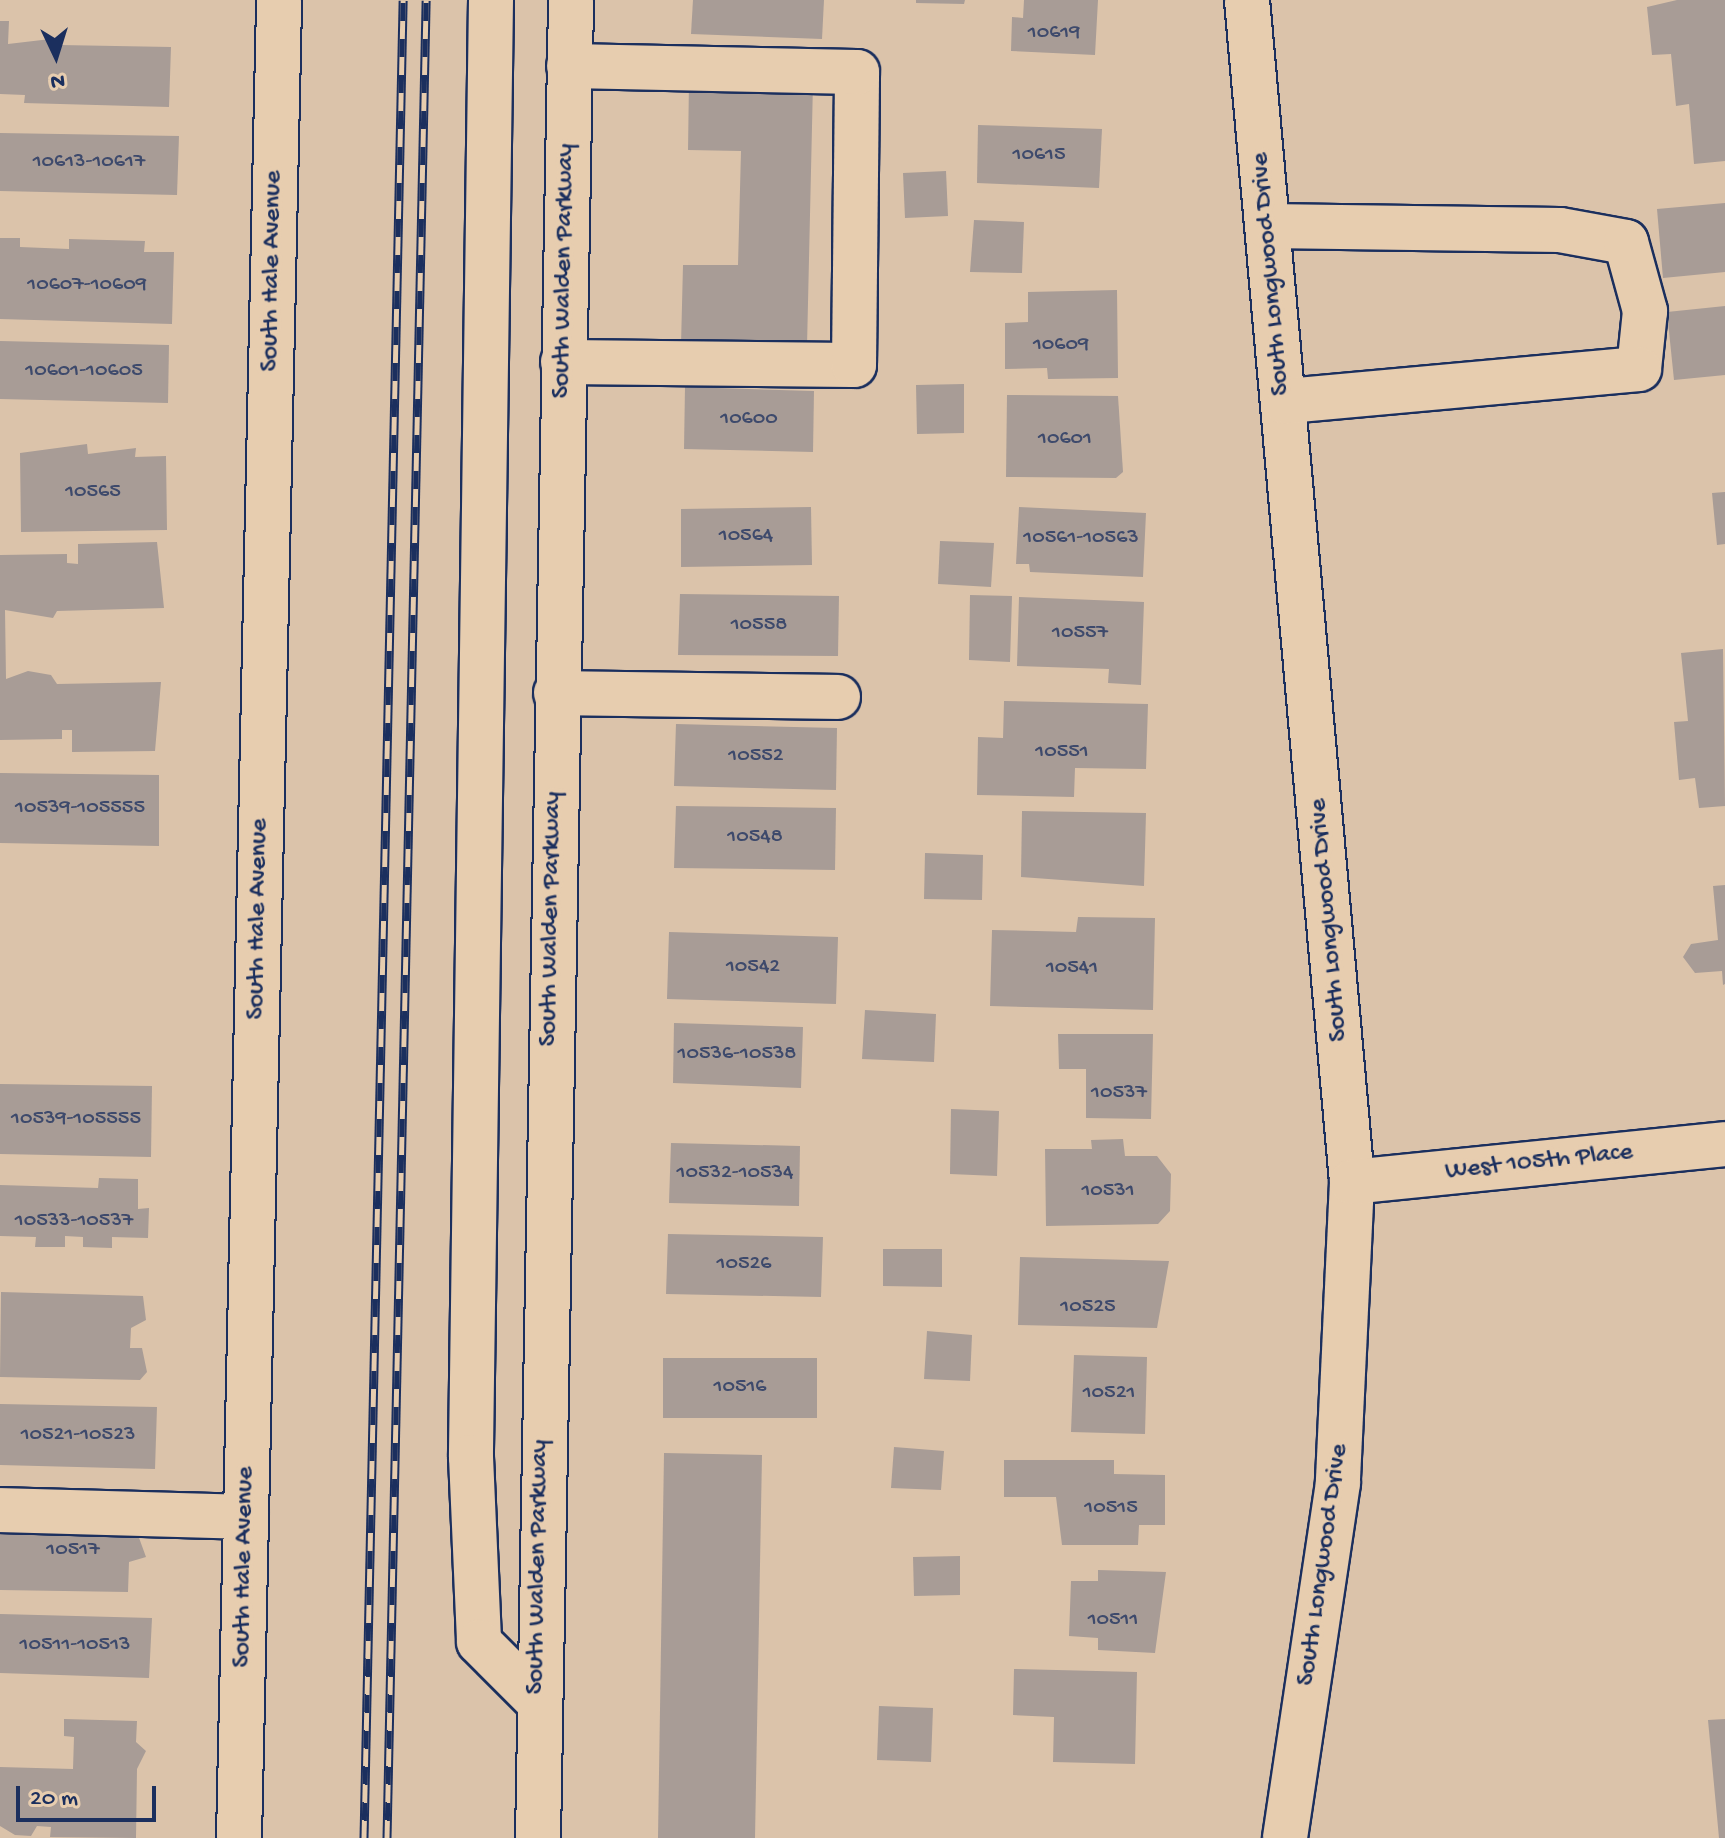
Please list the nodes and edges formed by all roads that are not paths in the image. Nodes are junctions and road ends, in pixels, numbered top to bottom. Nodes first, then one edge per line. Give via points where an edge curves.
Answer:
1 (279, 0) edge
2 (491, 0) edge
3 (571, 0) edge
4 (1247, 0) edge
5 (569, 66) junction
6 (1267, 226) junction
7 (563, 362) junction
8 (1284, 401) junction
9 (556, 693) junction
10 (838, 697) dead end
11 (1725, 1144) edge
12 (1352, 1182) junction
13 (0, 1510) edge
14 (246, 1517) junction
15 (536, 1699) junction
16 (239, 1838) edge
17 (538, 1838) edge
18 (1285, 1838) edge

1 - 14 street, South Hale Avenue
2 - 15 street via 471,1457 479,1642
3 - 5 street, South Walden Parkway
4 - 6 street, South Longwood Drive
5 - 7 street, South Walden Parkway
5 - 7 street via 857,72 854,365
6 - 8 street, South Longwood Drive
6 - 8 street via 1560,230 1626,242 1645,311 1639,369
7 - 9 street, South Walden Parkway
8 - 12 street, South Longwood Drive
9 - 10 street
9 - 15 street, South Walden Parkway
11 - 12 street, West 105th Place
12 - 18 street, South Longwood Drive via 1338,1483
13 - 14 street
14 - 16 street, South Hale Avenue
15 - 17 street, South Walden Parkway

